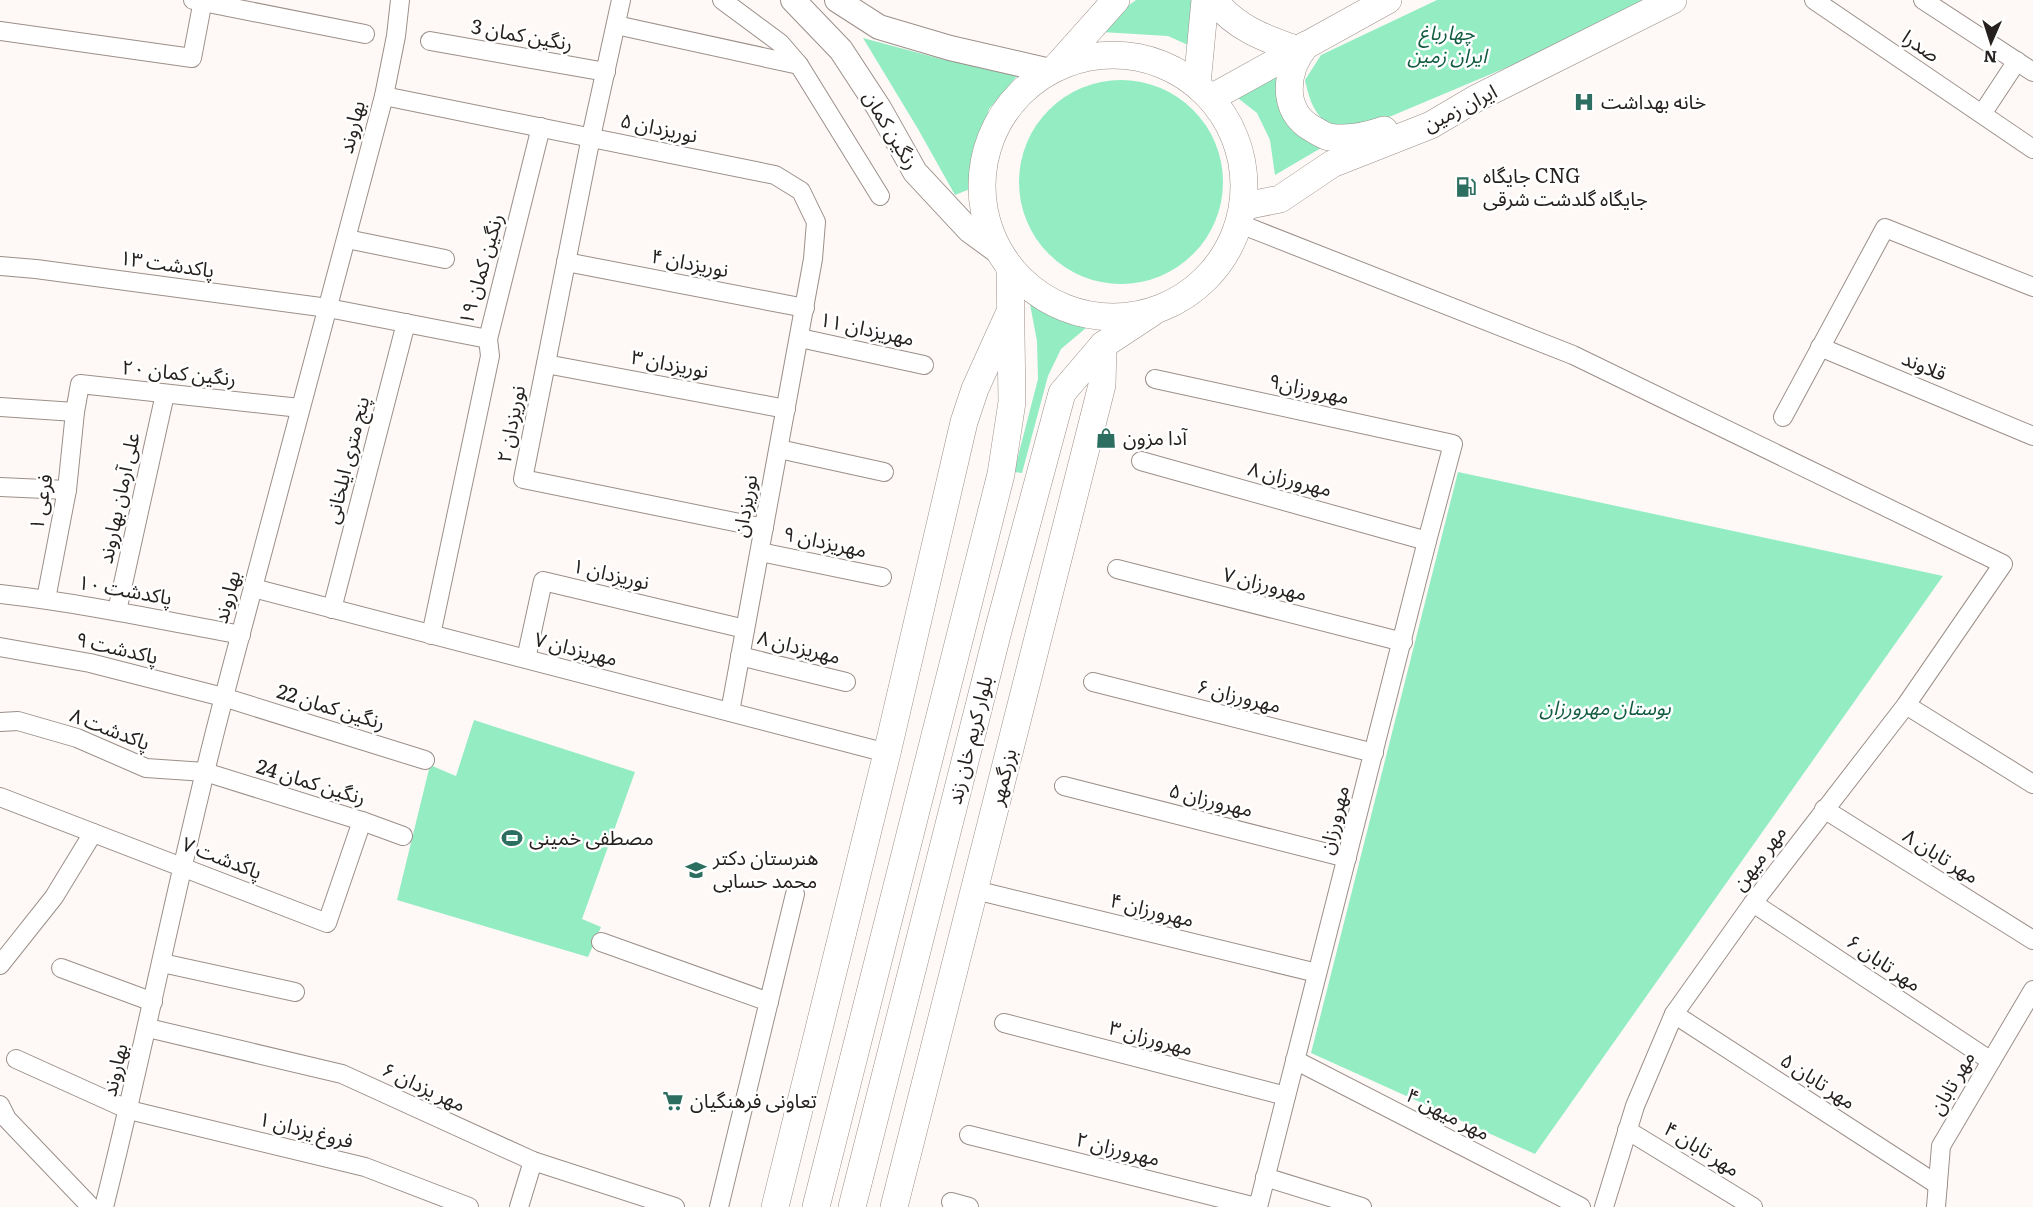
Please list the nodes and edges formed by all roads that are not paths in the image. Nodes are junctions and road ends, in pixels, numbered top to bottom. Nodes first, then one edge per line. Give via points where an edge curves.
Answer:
1 (400, 0) edge
2 (621, 0) edge
3 (722, 0) edge
4 (793, 0) edge
5 (837, 0) edge
6 (1096, 0) edge
7 (1116, 0) edge
8 (1205, 0) edge
9 (1214, 0) edge
10 (1673, 0) edge
11 (1814, 0) edge
12 (1923, 0) edge
13 (199, 1) edge
14 (1374, 4) edge
15 (616, 25) junction
16 (0, 31) edge
17 (1088, 32) junction
18 (365, 34) dead end
19 (430, 41) dead end
20 (1302, 48) junction
21 (2017, 61) junction
22 (799, 65) junction
23 (1053, 69) junction
24 (606, 72) junction
25 (2033, 72) edge
26 (1204, 91) junction
27 (384, 96) junction
28 (1474, 99) junction
29 (1982, 114) junction
30 (541, 127) junction
31 (591, 137) junction
32 (2033, 149) edge
33 (880, 196) dead end
34 (1243, 215) junction
35 (347, 239) junction
36 (445, 259) dead end
37 (1004, 260) junction
38 (566, 262) junction
39 (0, 266) edge
40 (2033, 287) edge
41 (328, 308) junction
42 (805, 308) junction
43 (1010, 312) junction
44 (1153, 312) junction
45 (406, 323) junction
46 (800, 338) junction
47 (488, 339) junction
48 (1102, 345) junction
49 (1820, 347) junction
50 (546, 364) junction
51 (924, 365) dead end
52 (1155, 379) dead end
53 (165, 394) junction
54 (0, 406) edge
55 (300, 408) junction
56 (786, 409) junction
57 (75, 412) junction
58 (1783, 417) dead end
59 (2033, 436) edge
60 (1454, 444) joint
61 (779, 449) junction
62 (1141, 461) dead end
63 (884, 472) dead end
64 (0, 487) edge
65 (67, 490) junction
66 (764, 528) junction
67 (1427, 541) junction
68 (760, 552) junction
69 (1117, 569) dead end
70 (882, 577) dead end
71 (253, 588) junction
72 (0, 594) edge
73 (46, 599) junction
74 (332, 609) junction
75 (117, 611) junction
76 (746, 629) junction
77 (240, 635) junction
78 (431, 635) junction
79 (1402, 642) junction
80 (0, 647) edge
81 (740, 656) junction
82 (526, 659) junction
83 (846, 682) dead end
84 (1093, 682) dead end
85 (224, 697) junction
86 (1906, 705) junction
87 (730, 712) junction
88 (0, 722) edge
89 (887, 753) junction
90 (1374, 753) junction
91 (425, 760) dead end
92 (205, 772) junction
93 (2033, 784) edge
94 (1064, 786) dead end
95 (0, 798) edge
96 (1824, 809) junction
97 (362, 821) junction
98 (93, 833) junction
99 (403, 836) dead end
100 (1347, 858) junction
101 (183, 867) junction
102 (975, 890) junction
103 (795, 894) dead end
104 (1753, 903) junction
105 (2033, 940) edge
106 (601, 942) dead end
107 (162, 963) junction
108 (0, 965) edge
109 (61, 968) dead end
110 (1317, 974) junction
111 (2033, 990) edge
112 (295, 992) dead end
113 (153, 1002) junction
114 (769, 1002) junction
115 (1674, 1014) junction
116 (1004, 1023) dead end
117 (147, 1028) junction
118 (16, 1059) dead end
119 (1295, 1060) junction
120 (1991, 1062) junction
121 (1286, 1096) junction
122 (0, 1105) edge
123 (129, 1110) junction
124 (1627, 1130) junction
125 (969, 1135) dead end
126 (533, 1161) junction
127 (1265, 1177) junction
128 (1938, 1185) junction
129 (951, 1202) dead end
130 (91, 1207) edge
131 (104, 1207) edge
132 (469, 1207) edge
133 (519, 1207) edge
134 (675, 1207) edge
135 (719, 1207) edge
136 (775, 1207) edge
137 (816, 1207) edge
138 (852, 1207) edge
139 (894, 1207) edge
140 (969, 1207) edge
141 (1257, 1207) edge
142 (1362, 1207) edge
143 (1581, 1207) edge
144 (1604, 1207) edge
145 (1753, 1207) edge
146 (1936, 1207) edge

1 - 27 street, بهاروند
2 - 15 street, نوریزدان ۲
3 - 22 street via 780,43
4 - 37 street, رنگین کمان via 841,50 915,172 969,230
5 - 23 street via 879,27 950,48
6 - 17 main road
7 - 17 main road
8 - 26 main road
9 - 20 main road via 1245,29
10 - 28 main road, ایران زمین
11 - 29 street, صدرا
12 - 21 street
13 - 16 street via 192,58
13 - 18 street
14 - 20 main road
15 - 22 street
15 - 24 street, نوریزدان ۲
17 - 23 main road
19 - 24 street, رنگین کمان 3
20 - 26 main road
20 - 28 main road via 1288,88 1292,107 1305,125 1328,137 1364,137
21 - 25 street
21 - 29 street
22 - 33 street
23 - 26 main road via 1090,56 1124,55 1178,72
23 - 37 main road via 1015,98 988,143 981,195 986,221
24 - 31 street, نوریزدان ۲
26 - 34 main road via 1230,125 1241,155
27 - 30 street, نوریزدان ۵
27 - 35 street, بهاروند
28 - 34 main road, ایران زمین via 1431,125 1332,164 1280,199
29 - 32 street, صدرا
30 - 31 street, نوریزدان ۵
30 - 47 street, رنگین کمان ۱۹
31 - 38 street, نوریزدان ۲
31 - 42 street, نوریزدان ۵ via 775,175 801,191 816,222
34 - 44 main road via 1212,273 1191,292
34 - 86 street, مهر میهن via 1573,356 2003,564
35 - 36 street
35 - 41 street, بهاروند
37 - 43 main road, بلوار کریم خان زند
37 - 44 main road via 1033,291 1060,307 1091,316
38 - 42 street, نوریزدان ۴
38 - 50 street, نوریزدان ۲
39 - 41 street, پاکدشت ۱۳
40 - 49 street via 1885,228
41 - 45 street, رنگین کمان ۱۹
41 - 55 street, بهاروند
42 - 46 street, نوریزدان
43 - 89 main road via 964,422
43 - 137 main road, بلوار کریم خان زند via 1012,402 1001,474
44 - 48 main road, بلوار کریم خان زند
45 - 47 street, رنگین کمان ۱۹
45 - 74 street, پنج متری ایلخانی
46 - 51 street, مهریزدان ۱۱
46 - 56 street, نوریزدان
47 - 78 street via 490,356
48 - 102 main road, بزرگمهر via 1102,385
48 - 138 main road, بلوار کریم خان زند via 1062,393
49 - 58 street
49 - 59 street, قلاوند
50 - 56 street, نوریزدان ۳
50 - 66 street, نوریزدان ۲ via 523,479
52 - 60 street, مهرورزان۹
53 - 55 street, رنگین کمان ۲۰
53 - 57 street, رنگین کمان ۲۰ via 80,384
53 - 75 street, علی آرمان بهاروند
54 - 57 street
55 - 71 street, بهاروند
56 - 61 street, نوریزدان
57 - 65 street, فرعی ۱
60 - 67 street, مهرورزان
61 - 63 street
61 - 66 street, نوریزدان
62 - 67 street, مهرورزان ۸
64 - 65 street
65 - 73 street, فرعی ۱
66 - 68 street, نوریزدان
67 - 79 street, مهرورزان
68 - 70 street, مهریزدان ۹
68 - 76 street, نوریزدان
69 - 79 street, مهرورزان ۷
71 - 74 street, مهریزدان ۷
71 - 77 street, بهاروند
72 - 73 street, پاکدشت ۱۰
73 - 75 street, پاکدشت ۱۰
74 - 78 street, مهریزدان ۷
75 - 77 street, پاکدشت ۱۰
76 - 81 street, نوریزدان
76 - 82 street, نوریزدان ۱ via 543,581
77 - 85 street, بهاروند
78 - 82 street, مهریزدان ۷
79 - 90 street, مهرورزان
80 - 85 street, پاکدشت ۹ via 90,663
81 - 83 street, مهریزدان ۸
81 - 87 street, نوریزدان
82 - 87 street, مهریزدان ۷
84 - 90 street, مهرورزان ۶
85 - 91 street, رنگین کمان 22
85 - 92 street, بهاروند
86 - 93 street
86 - 96 street, مهر میهن
87 - 89 street, مهریزدان ۷
88 - 92 street, پاکدشت ۸ via 18,721 77,738 147,768
89 - 136 main road
90 - 100 street, مهرورزان
92 - 97 street, رنگین کمان 24
92 - 101 street, بهاروند
94 - 100 street, مهرورزان ۵
95 - 98 street, پاکدشت ۷
96 - 104 street, مهر میهن
96 - 105 street, مهر تابان ۸
97 - 99 street, رنگین کمان 24
97 - 101 street, پاکدشت ۷ via 327,923
98 - 101 street, پاکدشت ۷
98 - 108 street via 54,897
100 - 110 street, مهرورزان
101 - 107 street, بهاروند
102 - 110 street, مهرورزان ۴
102 - 139 main road, بزرگمهر
103 - 114 street
104 - 115 street, مهر میهن
104 - 120 street, مهر تابان ۶
106 - 114 street
107 - 112 street
107 - 113 street, بهاروند
109 - 113 street
110 - 119 street, مهرورزان
111 - 120 street, مهر تابان
113 - 117 street, بهاروند
114 - 135 street
115 - 124 street, مهر میهن
115 - 128 street, مهر تابان ۵
116 - 121 street, مهرورزان ۳
117 - 123 street, بهاروند
117 - 126 street, مهر یزدان ۶ via 342,1074
118 - 123 street, فروغ یزدان ۱
119 - 121 street, مهرورزان
119 - 143 street, مهر میهن ۴
120 - 128 street, مهر تابان via 1941,1146
121 - 127 street, مهرورزان
122 - 130 street via 7,1119
123 - 131 street, بهاروند
123 - 132 street, فروغ یزدان ۱ via 365,1167
124 - 144 street, مهر میهن
124 - 145 street, مهر تابان ۴
125 - 141 street, مهرورزان ۲
126 - 133 street
126 - 134 street, مهر یزدان ۶
127 - 141 street, مهرورزان
127 - 142 street
128 - 146 street, مهر تابان
129 - 140 street

